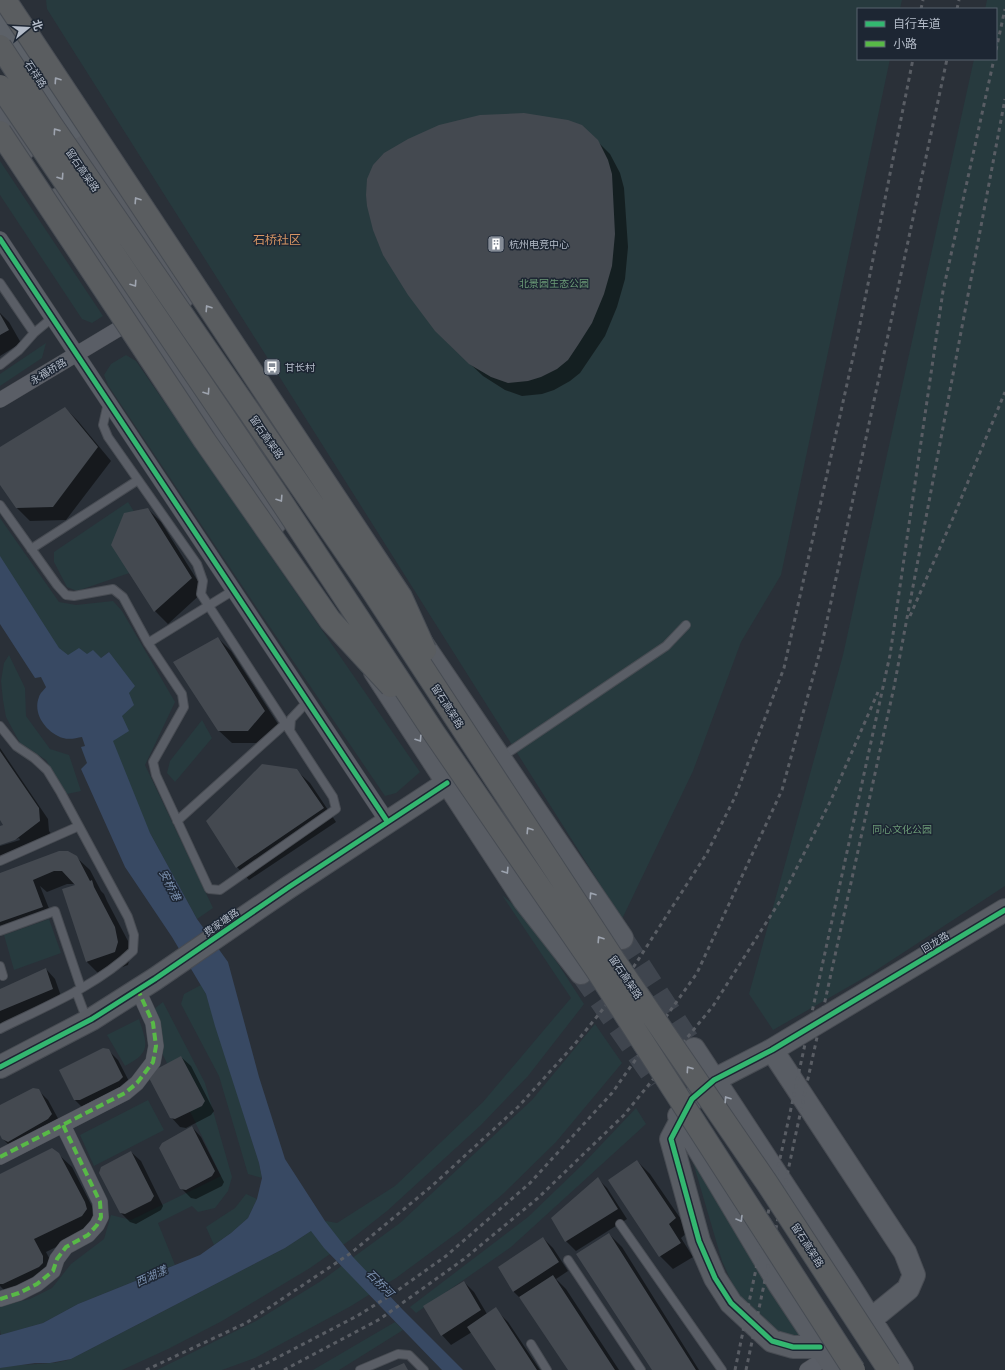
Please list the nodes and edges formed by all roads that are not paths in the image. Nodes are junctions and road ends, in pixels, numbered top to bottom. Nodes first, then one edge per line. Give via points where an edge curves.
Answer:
1 (4, 0) edge
2 (14, 0) edge
3 (0, 10) edge
4 (0, 20) edge
5 (0, 46) edge
6 (0, 86) edge
7 (0, 113) edge
8 (0, 132) edge
9 (0, 239) edge
10 (0, 283) edge
11 (52, 318) junction
12 (137, 318) junction
13 (34, 333) junction
14 (76, 354) junction
15 (0, 364) edge
16 (0, 400) edge
17 (108, 402) junction
18 (138, 480) junction
19 (0, 505) edge
20 (31, 549) junction
21 (234, 590) junction
22 (209, 606) junction
23 (686, 625) dead end
24 (148, 643) junction
25 (308, 701) junction
26 (454, 715) junction
27 (0, 726) edge
28 (288, 727) junction
29 (434, 733) junction
30 (499, 758) junction
31 (448, 783) junction
32 (178, 821) junction
33 (387, 821) junction
34 (79, 826) junction
35 (0, 861) edge
36 (1005, 910) edge
37 (0, 931) edge
38 (622, 938) tunnel mouth
39 (0, 966) edge
40 (581, 972) tunnel mouth
41 (4, 976) dead end
42 (78, 989) junction
43 (138, 990) junction
44 (88, 1021) junction
45 (0, 1029) edge
46 (694, 1048) tunnel mouth
47 (772, 1050) junction
48 (0, 1067) edge
49 (714, 1080) junction
50 (670, 1101) tunnel mouth
51 (681, 1120) junction
52 (63, 1125) junction
53 (0, 1157) edge
54 (620, 1224) dead end
55 (568, 1260) dead end
56 (0, 1299) edge
57 (870, 1320) junction
58 (531, 1344) dead end
59 (828, 1358) edge
60 (360, 1370) edge
61 (424, 1370) edge
62 (547, 1370) edge
63 (641, 1370) edge
64 (722, 1370) edge
65 (807, 1370) edge
66 (854, 1370) edge
67 (889, 1370) edge
68 (902, 1370) edge

26 -> 1 highway, bridge via 401,597
2 - 3 lane
4 - 30 main road, 石祥路 via 167,274
26 -> 5 highway, 留石高架路, bridge via 370,587
6 -> 29 highway, 留石高架路, bridge via 275,492
7 - 12 main road
8 - 29 highway, bridge via 205,441 330,620
9 - 11 street
10 - 13 lane
11 - 13 lane
11 - 14 street
12 - 14 street, 永福桥路
12 -> 31 main road
13 - 15 lane via 19,350
14 - 16 street, 永福桥路
14 - 17 street
17 - 18 lane via 103,425 108,438
17 - 21 street
18 - 20 lane
18 - 22 lane via 197,564 203,581 201,594
19 - 20 lane
20 - 24 lane via 66,595 74,596 113,589 123,597
21 - 22 lane
21 - 25 street
22 - 24 lane
22 - 28 lane
23 - 30 lane via 666,646
24 - 32 lane via 182,694 184,707 153,762 156,775
25 - 28 lane via 291,719
25 - 33 street
67 -> 26 highway, 留石高架路, bridge via 767,1183 616,963
27 - 34 lane via 16,746 47,770
28 - 32 lane
28 - 32 lane via 333,797 336,809 220,890 209,889
29 - 66 highway, 留石高架路, bridge via 596,969
38 -> 30 main road
31 - 33 main road, 费家塘路
31 -> 40 main road via 524,900
33 - 43 main road, 费家塘路
34 - 35 lane
34 - 42 lane via 128,917 134,935 133,951 125,959
36 - 47 main road, 回龙路
37 - 42 lane via 55,911
39 - 41 lane
42 - 44 lane
42 - 45 lane
43 - 44 main road, 费家塘路
43 - 52 street via 153,1023 156,1046 153,1062 138,1083 125,1093
44 - 48 main road, 费家塘路
46 - 49 main road
47 - 49 main road, 回龙路
47 - 57 main road via 905,1252 914,1275 908,1289
49 - 51 main road, 回龙路 via 692,1099
57 -> 49 main road
50 - 51 main road
51 -> 59 main road via 779,1284
51 - 59 main road, 回龙路 via 671,1139 699,1241 715,1278 731,1303 772,1341
52 - 53 street
52 - 56 street via 100,1202 101,1217 88,1236 66,1247 53,1270 36,1284
54 - 64 lane
55 - 63 lane
57 - 68 main road
58 - 62 lane
59 - 65 street
60 - 61 lane via 398,1354 409,1355

